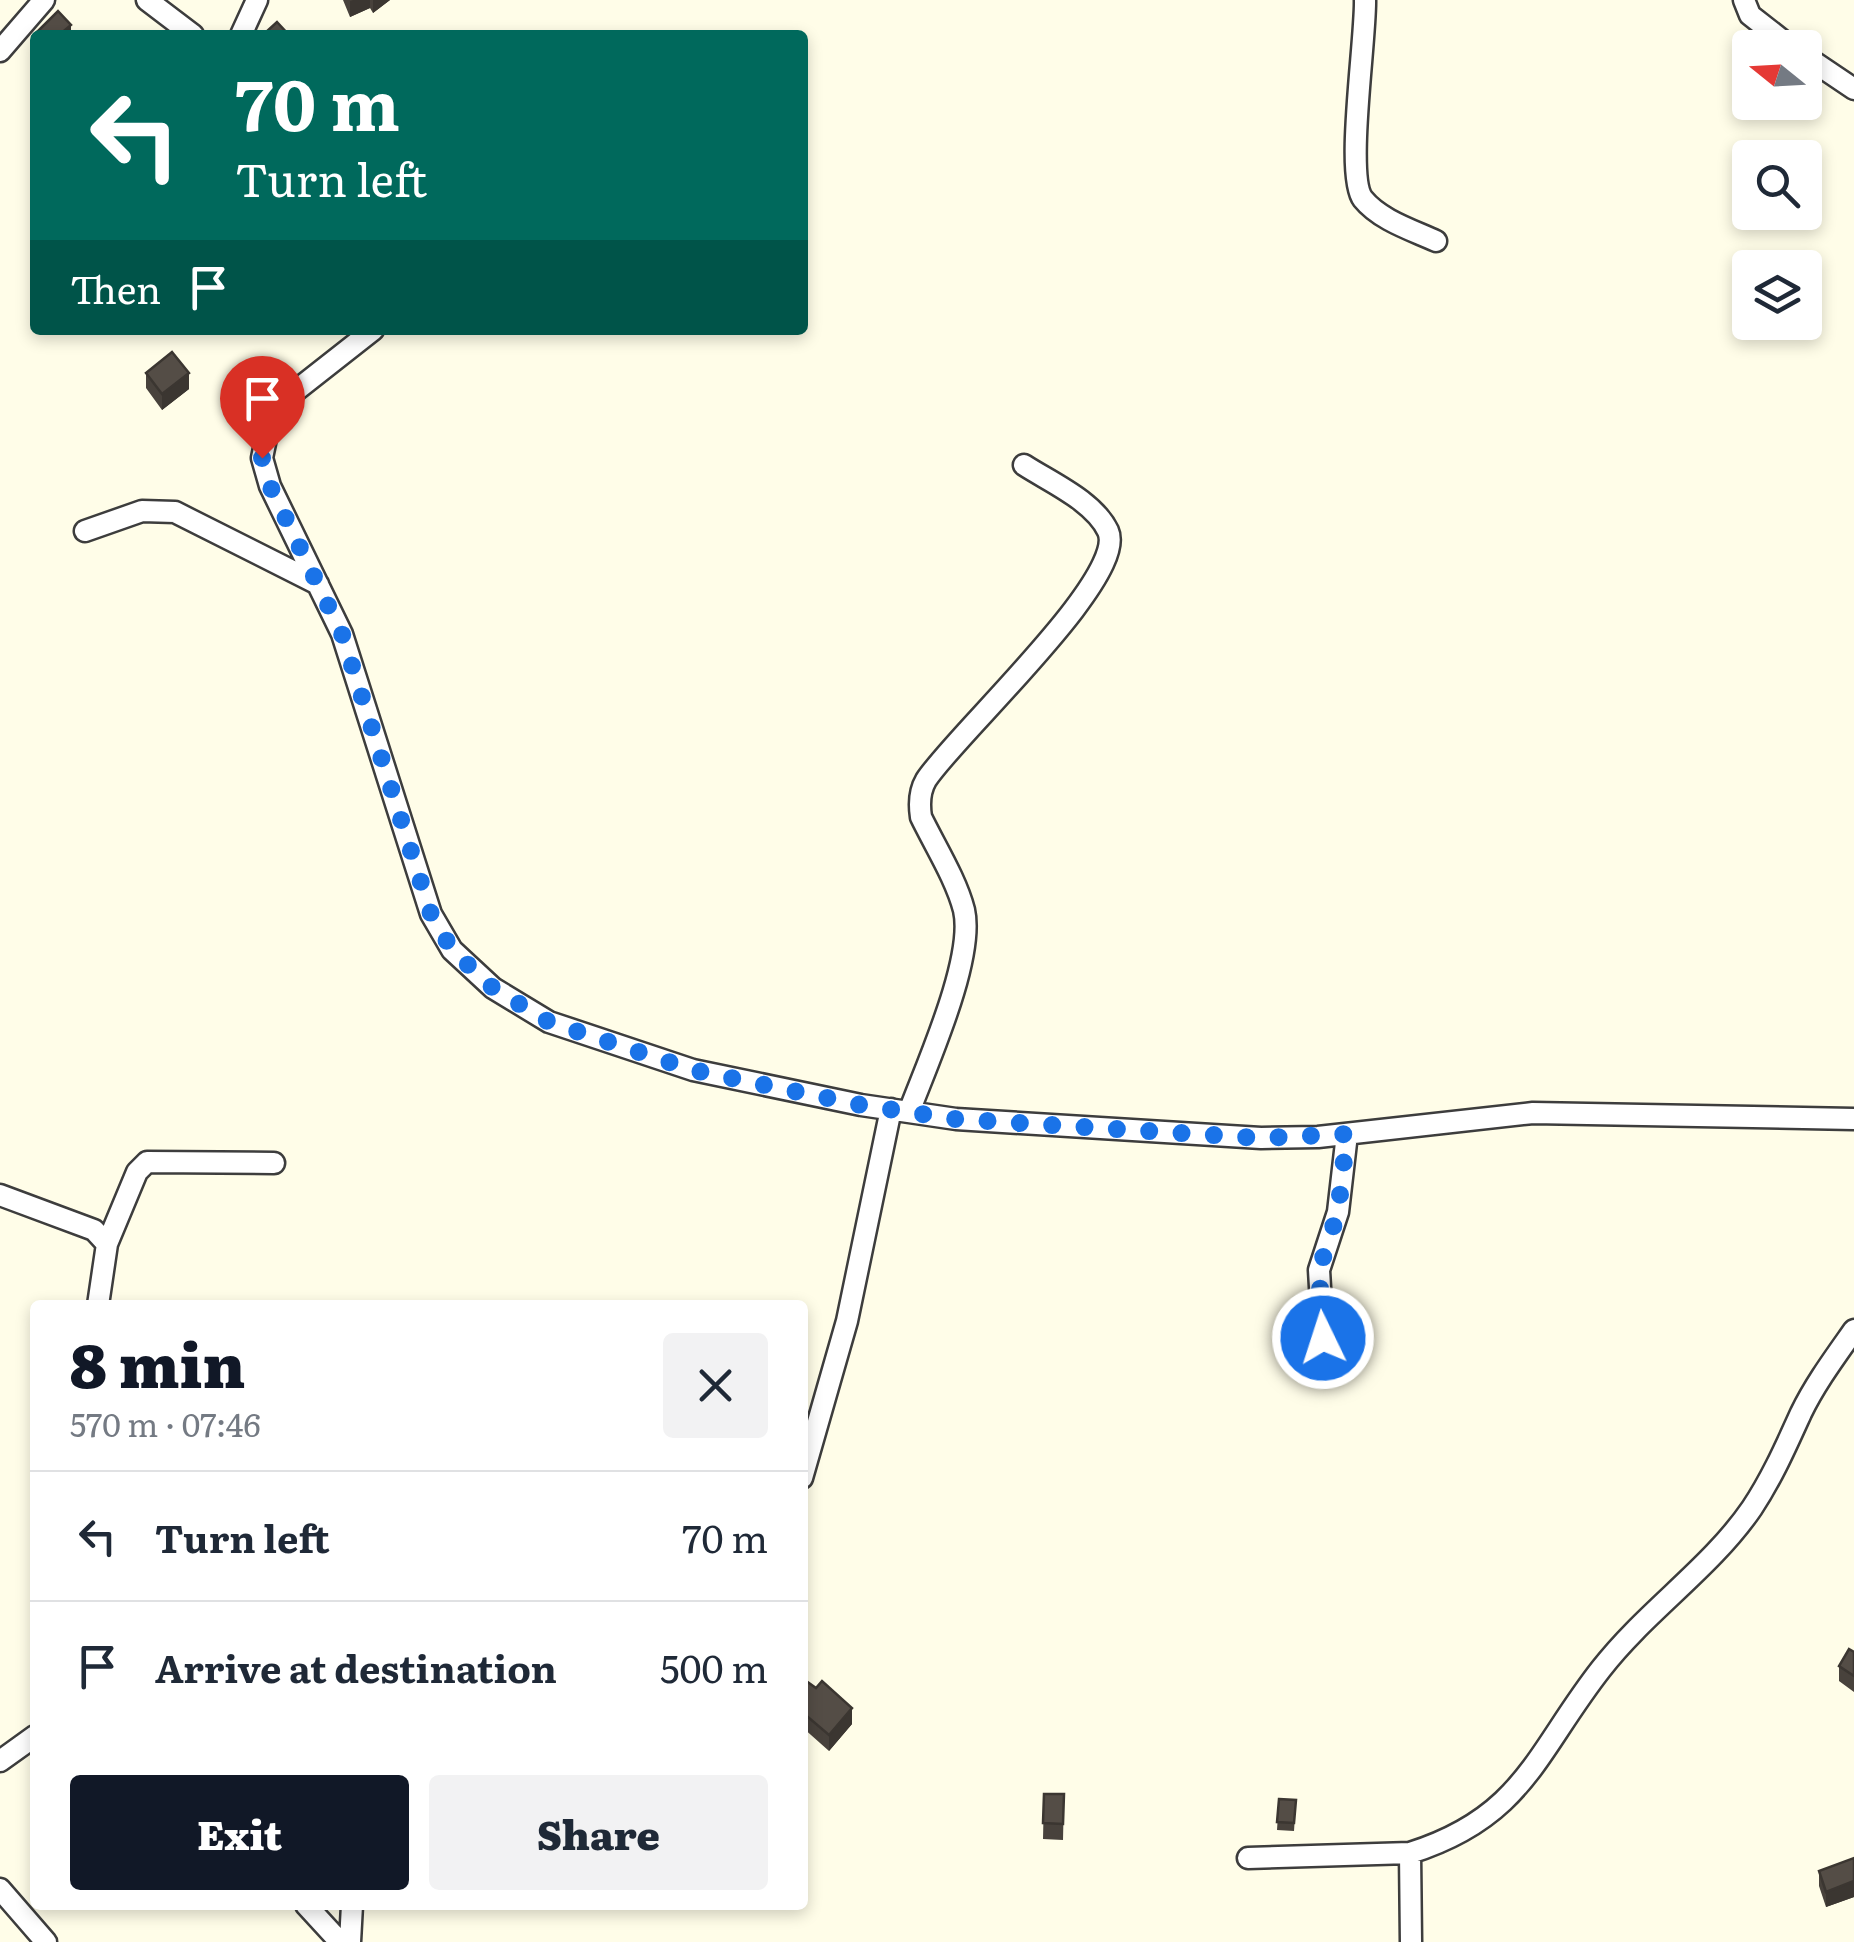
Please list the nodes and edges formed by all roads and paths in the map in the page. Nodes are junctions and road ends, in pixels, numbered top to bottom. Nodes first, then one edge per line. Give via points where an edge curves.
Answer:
1 (44, 0) edge
2 (147, 0) edge
3 (257, 0) edge
4 (1365, 0) edge
5 (1744, 0) edge
6 (186, 30) edge
7 (243, 30) edge
8 (1770, 30) edge
9 (0, 51) edge
10 (1822, 67) edge
11 (1854, 89) edge
12 (1436, 241) dead end
13 (367, 335) edge
14 (1024, 464) dead end
15 (85, 532) dead end
16 (318, 584) junction
17 (900, 1111) junction
18 (1854, 1119) edge
19 (1347, 1134) junction
20 (274, 1163) dead end
21 (0, 1195) edge
22 (108, 1244) junction
23 (99, 1300) edge
24 (1854, 1330) edge
25 (1323, 1338) dead end
26 (808, 1458) edge
27 (30, 1740) edge
28 (0, 1761) edge
29 (1410, 1853) junction
30 (1248, 1858) dead end
31 (0, 1889) edge
32 (311, 1910) edge
33 (352, 1910) edge
34 (46, 1942) edge
35 (340, 1942) edge
36 (350, 1942) edge
37 (1411, 1942) edge

1 - 9 street
2 - 6 street
3 - 7 street
4 - 12 street via 1354,169 1359,195 1388,219
5 - 8 street
10 - 11 street
13 - 16 street via 289,396 270,418 266,437 262,458 270,486
14 - 17 street via 1102,521 1110,554 1097,578 926,781 921,817 964,908 966,936 948,1006
15 - 16 street via 142,511 175,512
16 - 17 street via 342,634 431,914 452,950 493,988 549,1022 693,1070
17 - 19 street via 1260,1138
17 - 26 street
18 - 19 street via 1533,1113
19 - 25 street via 1338,1212 1319,1270
20 - 22 street via 147,1162
21 - 22 street via 94,1230
22 - 23 street
24 - 29 street via 1802,1410 1750,1510 1602,1668 1514,1794
27 - 28 street
29 - 30 street
29 - 37 street
31 - 34 street
32 - 35 street
33 - 36 street

